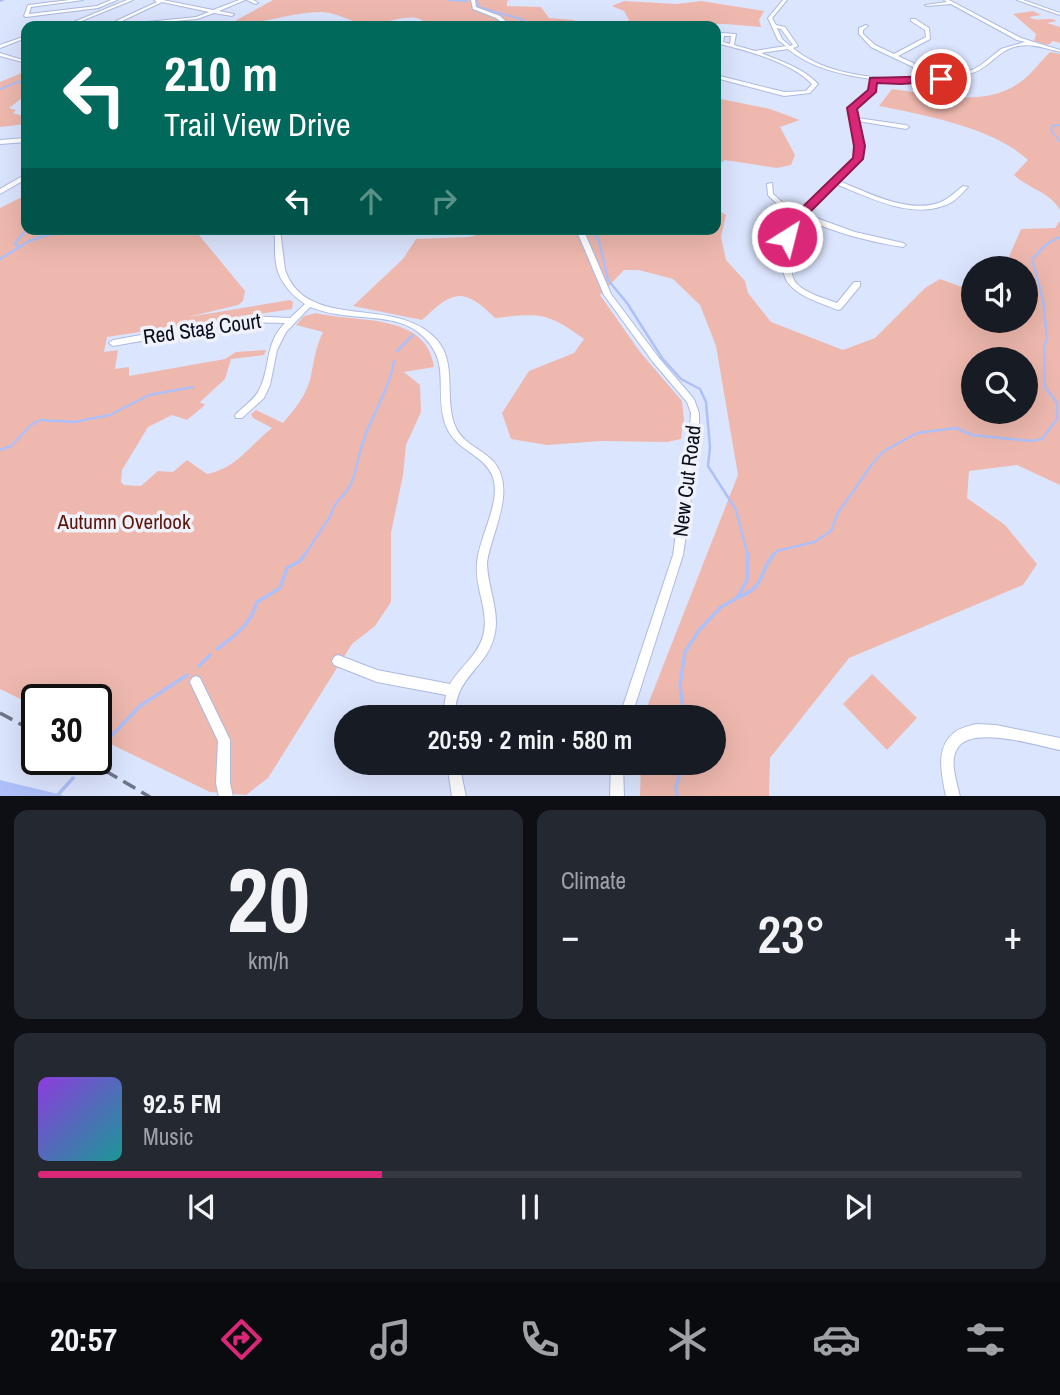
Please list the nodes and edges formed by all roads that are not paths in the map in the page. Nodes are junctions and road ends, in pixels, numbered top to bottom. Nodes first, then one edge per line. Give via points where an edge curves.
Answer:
1 (80, 0) edge
2 (115, 0) edge
3 (131, 0) edge
4 (160, 0) edge
5 (243, 0) edge
6 (249, 0) edge
7 (473, 0) edge
8 (785, 0) edge
9 (1018, 0) edge
10 (948, 1) edge
11 (256, 3) dead end
12 (927, 5) dead end
13 (218, 12) junction
14 (1060, 14) edge
15 (232, 15) dead end
16 (86, 20) junction
17 (913, 20) dead end
18 (83, 21) edge
19 (91, 21) edge
20 (119, 21) edge
21 (160, 21) edge
22 (503, 21) edge
23 (866, 26) dead end
24 (721, 36) edge
25 (21, 39) edge
26 (721, 43) edge
27 (1029, 43) junction
28 (732, 45) junction
29 (0, 47) edge
30 (789, 47) junction
31 (1060, 51) edge
32 (754, 53) junction
33 (0, 54) edge
34 (895, 56) junction
35 (21, 60) edge
36 (721, 78) edge
37 (873, 79) junction
38 (941, 79) junction
39 (853, 119) junction
40 (906, 127) dead end
41 (21, 140) edge
42 (0, 142) edge
43 (21, 179) edge
44 (836, 182) junction
45 (770, 184) dead end
46 (964, 187) dead end
47 (0, 192) edge
48 (802, 214) junction
49 (277, 235) edge
50 (582, 235) edge
51 (903, 245) dead end
52 (856, 284) dead end
53 (309, 304) junction
54 (291, 321) junction
55 (113, 343) dead end
56 (239, 416) dead end
57 (338, 661) dead end
58 (197, 682) dead end
59 (451, 690) junction
60 (449, 705) edge
61 (629, 705) edge
62 (1060, 744) edge
63 (455, 775) edge
64 (617, 775) edge
65 (226, 796) edge
66 (459, 796) edge
67 (617, 796) edge
68 (953, 796) edge

1 - 2 street via 29,6 26,16 98,7
3 - 16 street
4 - 13 street
4 - 20 street
5 - 13 street
6 - 11 street
7 - 22 street via 474,8
8 - 30 street via 771,15 773,26
9 - 14 street
10 - 12 street
10 - 27 street
13 - 15 street
13 - 21 street
16 - 18 street
16 - 19 street
17 - 34 street via 927,29 928,38
23 - 34 street via 860,31 867,42
24 - 28 street via 734,35
25 - 29 street
26 - 28 street
27 - 31 street
27 - 38 street via 1005,49 973,72
28 - 32 street
30 - 32 street
30 - 37 street via 826,67
32 - 36 street via 807,76 814,87 784,94
33 - 35 street
34 - 38 street
37 - 38 street
37 - 39 street via 873,90 852,108
39 - 40 street
39 - 44 street via 860,152 855,164
41 - 42 street
43 - 47 street
44 - 46 street via 919,208 945,205
44 - 48 street
45 - 48 street via 776,201
48 - 51 street via 865,239
48 - 52 street via 787,237 787,273 792,284 838,307
49 - 53 street via 283,275 296,296
50 - 61 street, New Cut Road via 608,295 691,401 695,413 678,555
53 - 54 street
53 - 59 street via 394,318 427,335 439,350 453,431 496,472 498,500 482,561 491,628 487,643
54 - 55 street, Red Stag Court via 247,319
54 - 56 street via 273,350 261,396
57 - 59 street via 377,676
58 - 65 street via 224,740
59 - 60 street
62 - 68 street via 989,729 959,735 949,759
63 - 66 street
64 - 67 street

